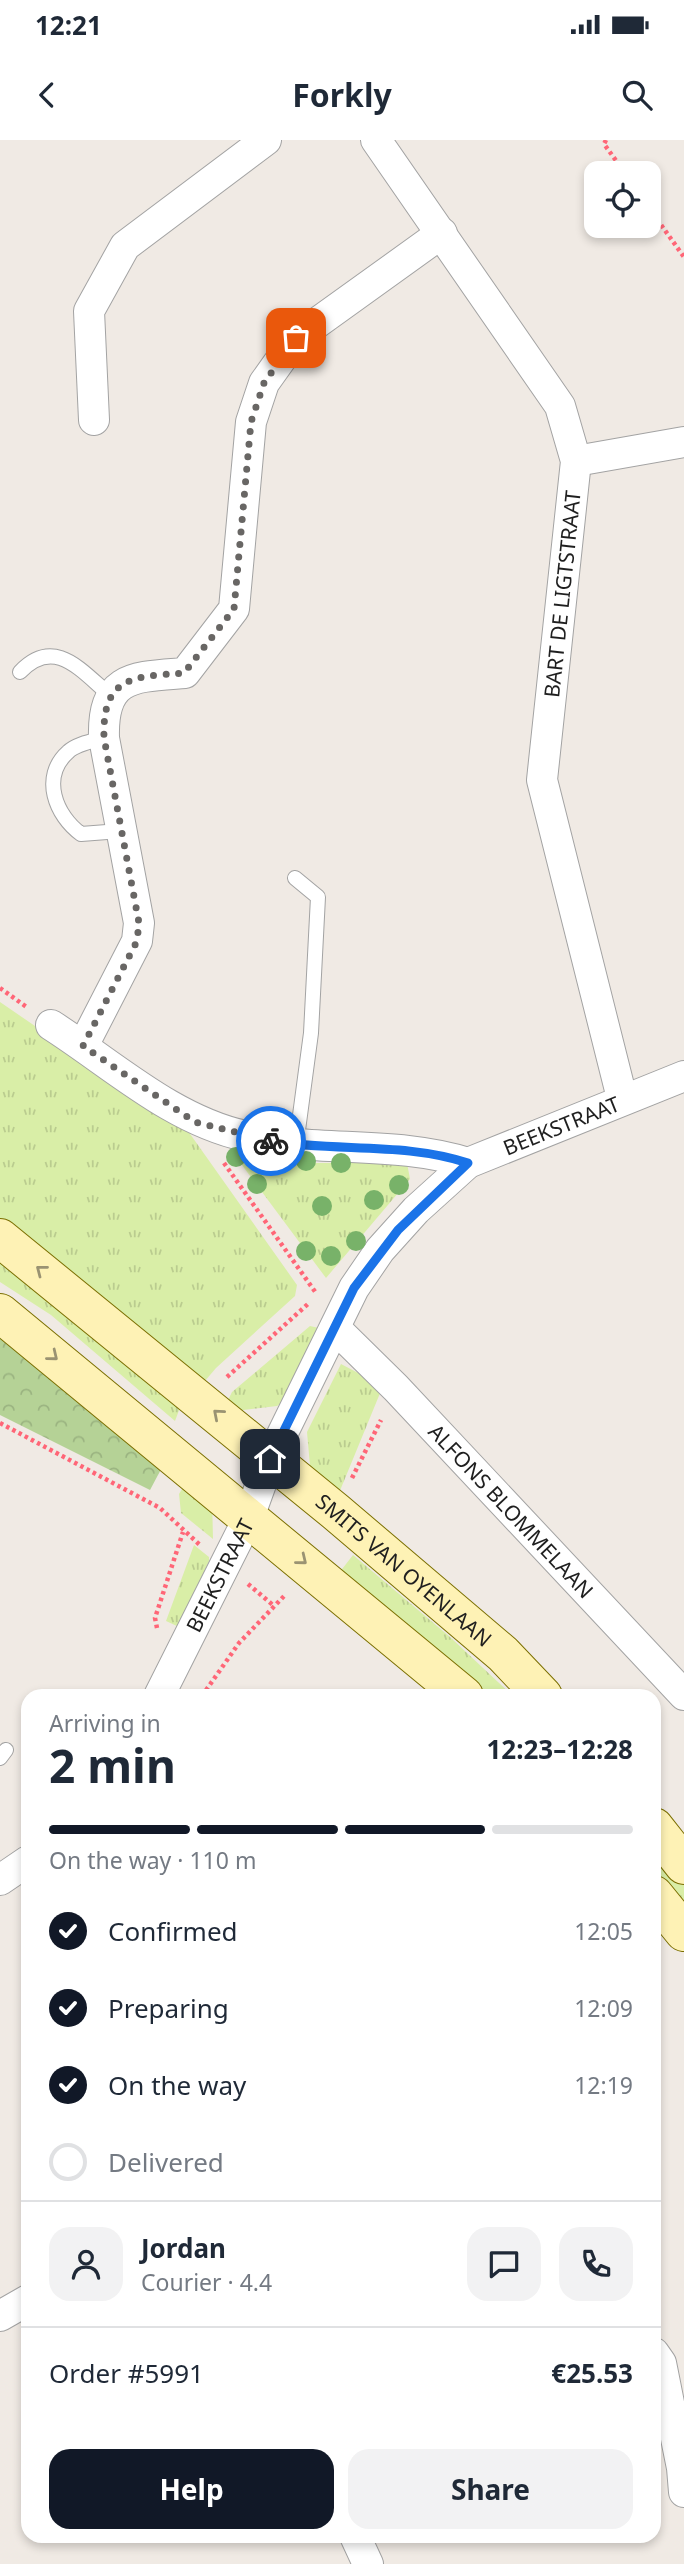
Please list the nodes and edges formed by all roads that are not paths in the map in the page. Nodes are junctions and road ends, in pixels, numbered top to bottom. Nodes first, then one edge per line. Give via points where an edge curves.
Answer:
1 (266, 140) edge
2 (376, 140) edge
3 (442, 233) junction
4 (94, 420) dead end
5 (684, 442) edge
6 (576, 461) junction
7 (20, 672) dead end
8 (111, 696) junction
9 (104, 738) junction
10 (121, 831) junction
11 (295, 878) dead end
12 (51, 1025) dead end
13 (83, 1046) junction
14 (684, 1076) edge
15 (622, 1098) junction
16 (296, 1145) junction
17 (468, 1163) junction
18 (0, 1238) edge
19 (0, 1312) edge
20 (335, 1328) junction
21 (270, 1459) junction
22 (249, 1517) junction
23 (162, 1689) edge
24 (456, 1689) edge
25 (536, 1689) edge
26 (684, 1695) edge
27 (661, 1835) edge
28 (684, 1865) edge
29 (21, 1866) edge
30 (0, 1880) edge
31 (661, 1904) edge
32 (684, 1932) edge
33 (661, 2363) edge
34 (684, 2492) edge
35 (358, 2543) edge
36 (368, 2564) edge

1 - 4 street via 125,246 89,311
2 - 3 street, BART DE LIGTSTRAAT
3 - 6 street, BART DE LIGTSTRAAT via 560,406
3 - 8 street via 296,338 264,383 251,422 234,609 184,673 131,677
5 - 6 street
6 - 15 street, BART DE LIGTSTRAAT via 542,780
7 - 8 lane via 45,655 62,657
8 - 9 street
9 - 10 street
9 - 10 lane via 68,752 55,772 54,801 66,823 81,834
10 - 13 street via 139,923 137,941
11 - 16 lane via 318,897 311,1033
12 - 13 street
13 - 16 street via 195,1122
14 - 15 street, BEEKSTRAAT
15 - 17 street, BEEKSTRAAT
16 - 17 street via 433,1152
17 - 20 street, BEEKSTRAAT via 380,1250 354,1288
21 -> 18 main road, SMITS VAN OYENLAAN
19 -> 22 main road
20 - 21 street, BEEKSTRAAT
20 - 26 street, ALFONS BLOMMELAAN
21 - 22 street, BEEKSTRAAT
21 - 25 main road, SMITS VAN OYENLAAN via 503,1654
22 - 23 street, BEEKSTRAAT
22 -> 24 main road
27 - 28 main road
29 - 30 street
31 - 32 main road
33 - 34 street
35 - 36 street

